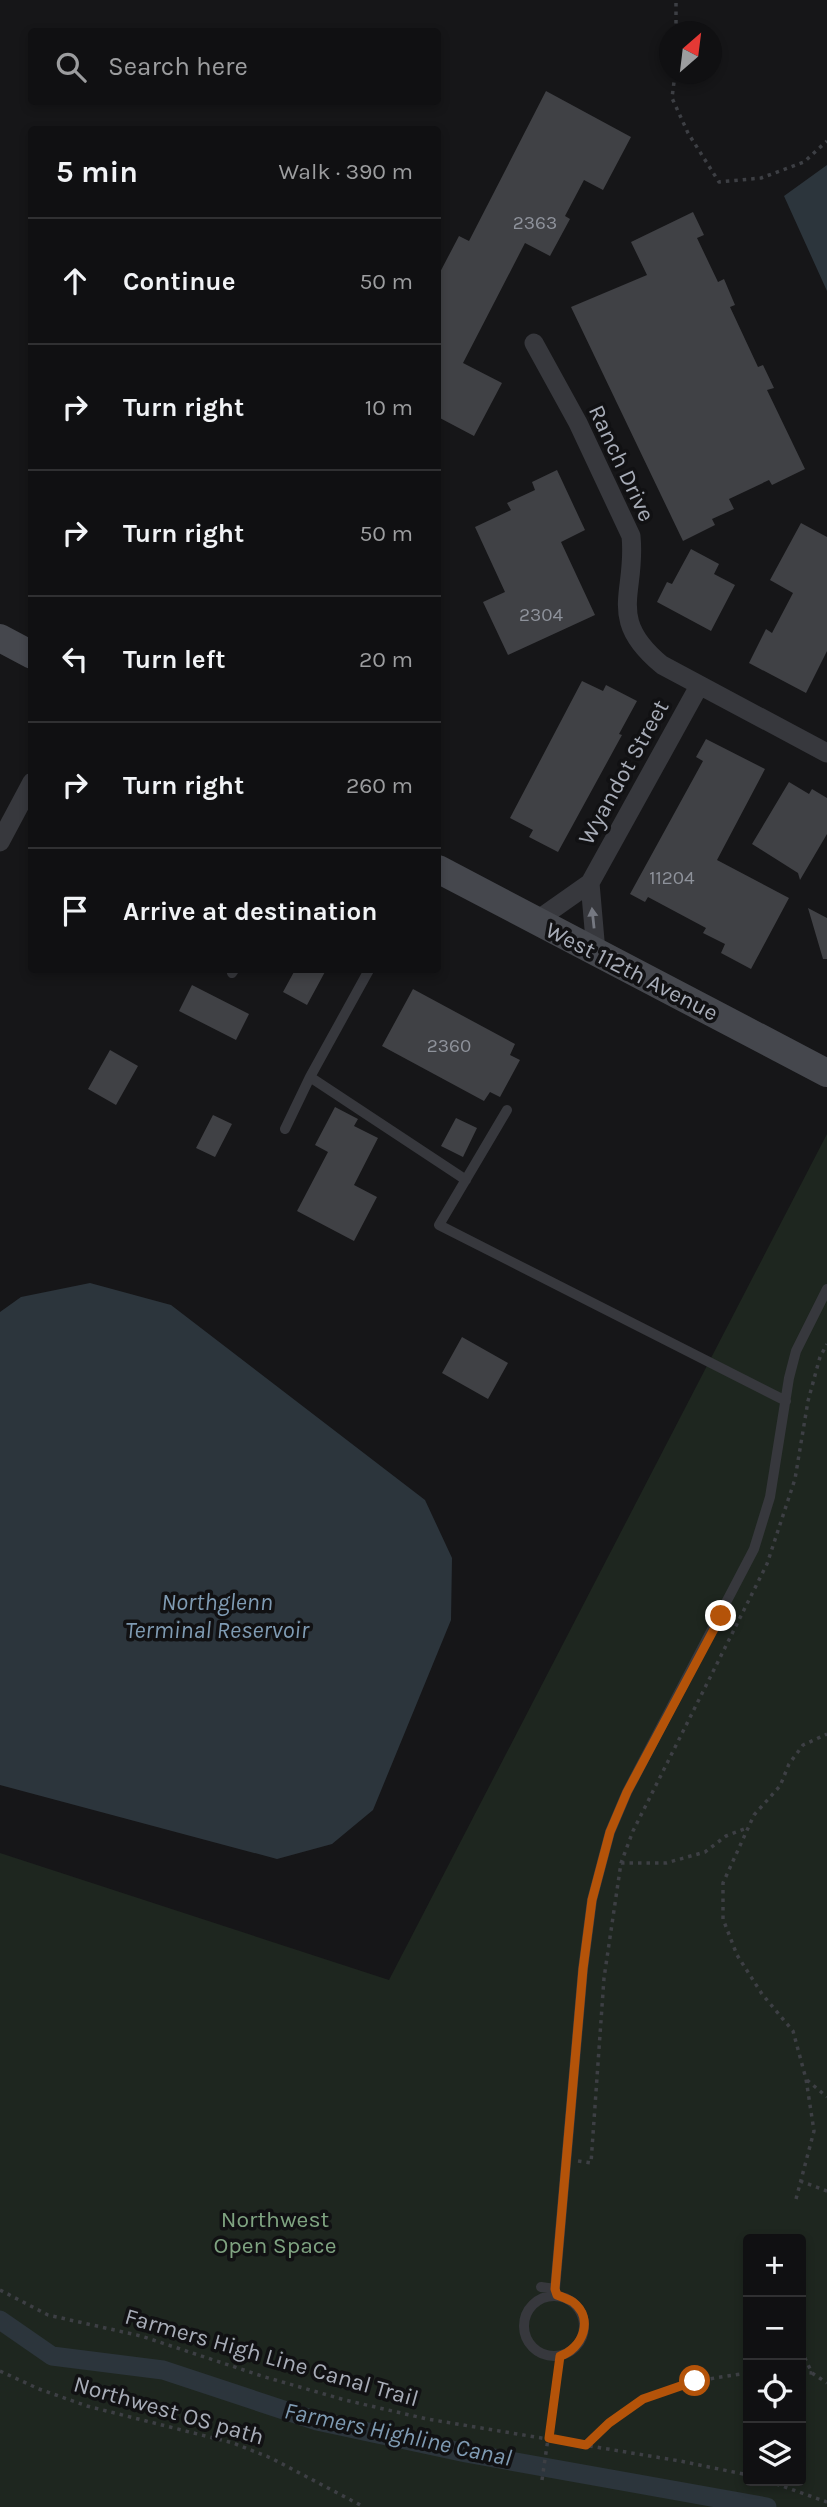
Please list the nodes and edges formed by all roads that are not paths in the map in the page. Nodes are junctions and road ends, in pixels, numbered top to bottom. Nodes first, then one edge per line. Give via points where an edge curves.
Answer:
1 (534, 344) dead end
2 (0, 638) edge
3 (28, 653) edge
4 (699, 686) junction
5 (827, 752) edge
6 (28, 790) edge
7 (0, 842) edge
8 (441, 871) edge
9 (590, 883) junction
10 (536, 921) junction
11 (596, 953) junction
12 (367, 973) edge
13 (827, 1073) edge
14 (310, 1077) junction
15 (507, 1110) dead end
16 (285, 1129) dead end
17 (466, 1180) junction
18 (827, 1289) edge
19 (786, 1401) junction
20 (541, 2287) dead end
21 (556, 2292) junction

1 - 4 street, Ranch Drive via 631,536 627,604 636,636 663,665
2 - 3 main road
4 - 5 street, Ranch Drive
4 - 9 street, Wyandot Street
6 - 7 street
8 - 10 main road, West 112th Avenue
9 - 10 street, Wyandot Street
11 -> 9 street, Wyandot Street
10 - 11 main road, West 112th Avenue
11 - 13 main road, West 112th Avenue
12 - 14 lane
14 - 16 lane
14 - 17 lane
15 - 17 lane
17 - 19 lane via 439,1225
18 - 19 lane via 796,1351
19 - 21 lane via 770,1497 754,1549 627,1792 610,1832 592,1900
20 - 21 lane
21 - 21 lane via 532,2306 524,2320 530,2345 544,2355 568,2353 581,2342 585,2324 572,2301

